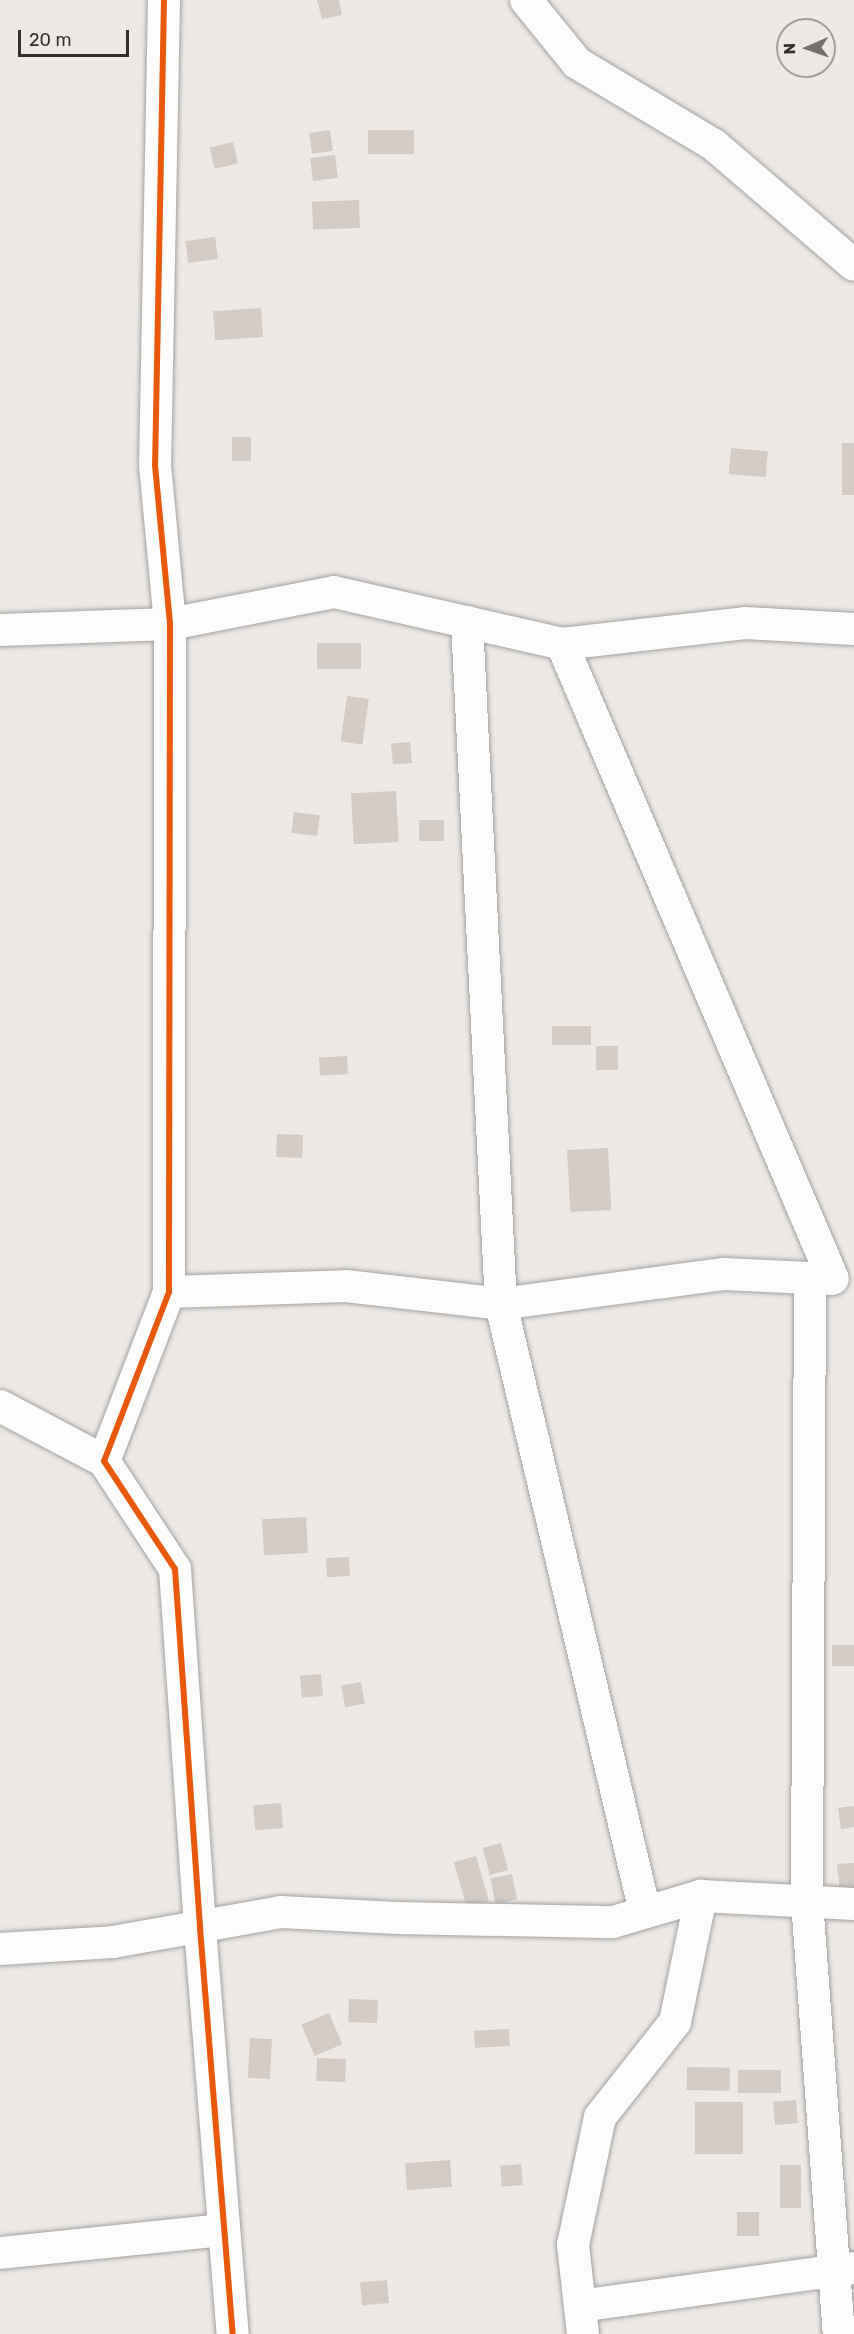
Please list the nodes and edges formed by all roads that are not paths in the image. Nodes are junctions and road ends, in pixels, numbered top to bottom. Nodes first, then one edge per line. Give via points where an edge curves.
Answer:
1 (164, 0) edge
2 (526, 0) edge
3 (854, 265) edge
4 (467, 622) junction
5 (170, 624) junction
6 (854, 629) edge
7 (0, 630) edge
8 (562, 644) junction
9 (832, 1279) edge
10 (169, 1292) junction
11 (501, 1304) junction
12 (0, 1406) edge
13 (104, 1461) junction
14 (701, 1896) junction
15 (807, 1901) junction
16 (854, 1904) edge
17 (645, 1912) junction
18 (200, 1928) junction
19 (0, 1949) edge
20 (224, 2230) junction
21 (0, 2253) edge
22 (844, 2269) edge
23 (582, 2320) edge
24 (233, 2334) edge
25 (839, 2334) edge

1 - 5 street via 155,465
2 - 3 street via 577,63 714,145
4 - 5 street via 334,592
4 - 8 street
4 - 11 street
5 - 7 street
5 - 10 street
6 - 8 street via 745,623
8 - 9 street
9 - 11 street via 724,1274
9 - 15 street
10 - 11 street via 346,1286
10 - 13 street
11 - 17 street
12 - 13 street
13 - 18 street via 175,1569
14 - 15 street
14 - 17 street
14 - 23 street via 675,2022 600,2117 573,2245
15 - 16 street
15 - 22 street
17 - 18 street via 613,1922 281,1912
18 - 19 street via 113,1942
18 - 20 street
20 - 21 street
20 - 24 street
22 - 23 street
22 - 25 street

